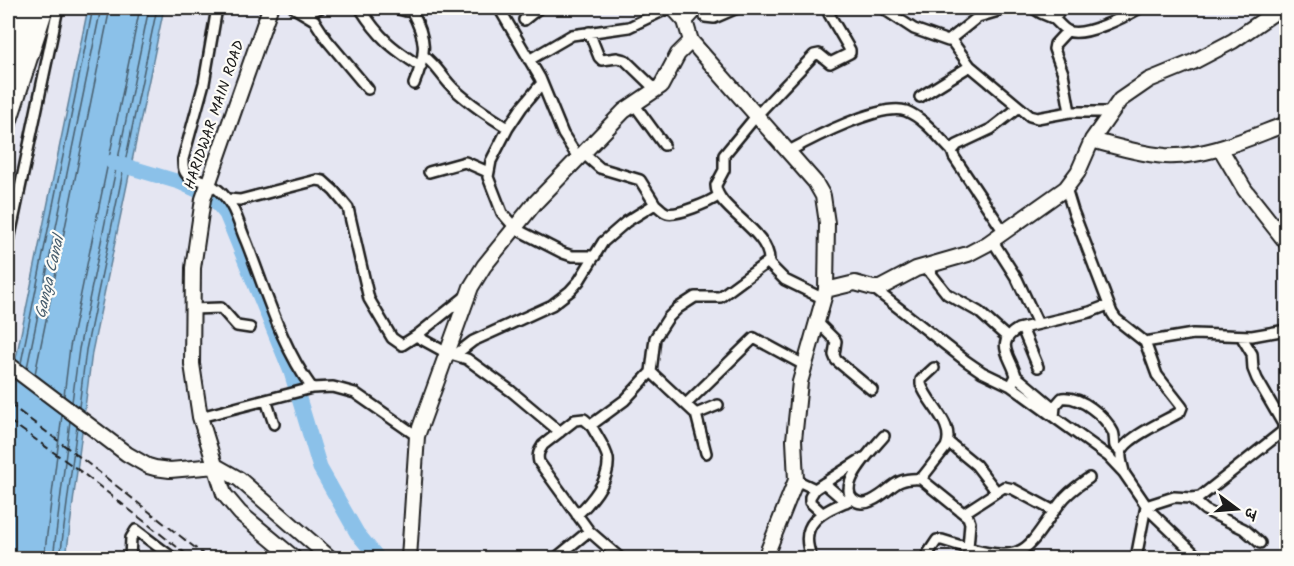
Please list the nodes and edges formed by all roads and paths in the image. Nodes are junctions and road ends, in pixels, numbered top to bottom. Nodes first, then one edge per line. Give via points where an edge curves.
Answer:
1 (12, 8) edge
2 (30, 8) edge
3 (46, 8) edge
4 (58, 8) edge
5 (217, 8) edge
6 (270, 8) edge
7 (294, 8) edge
8 (320, 8) edge
9 (360, 8) edge
10 (395, 8) edge
11 (499, 8) edge
12 (539, 8) edge
13 (671, 8) edge
14 (737, 8) edge
15 (882, 8) edge
16 (1004, 8) edge
17 (1033, 8) edge
18 (1063, 8) edge
19 (1140, 8) edge
20 (413, 9) edge
21 (1273, 10) edge
22 (701, 12) edge
23 (307, 14) junction
24 (829, 14) dead end
25 (1053, 18) junction
26 (524, 20) dead end
27 (8, 21) edge
28 (685, 21) junction
29 (1067, 31) junction
30 (589, 32) junction
31 (951, 40) junction
32 (691, 41) junction
33 (424, 56) junction
34 (529, 60) junction
35 (970, 66) junction
36 (421, 67) junction
37 (8, 79) edge
38 (542, 83) junction
39 (414, 84) dead end
40 (368, 89) dead end
41 (656, 90) junction
42 (920, 97) dead end
43 (634, 104) junction
44 (1018, 108) junction
45 (1070, 112) junction
46 (1110, 112) junction
47 (758, 115) junction
48 (1287, 124) edge
49 (8, 126) edge
50 (508, 128) junction
51 (1092, 140) junction
52 (664, 145) dead end
53 (1220, 148) junction
54 (952, 151) junction
55 (789, 152) junction
56 (581, 156) junction
57 (429, 172) dead end
58 (488, 172) junction
59 (1066, 188) junction
60 (206, 190) junction
61 (718, 196) junction
62 (228, 199) junction
63 (656, 204) junction
64 (516, 229) junction
65 (1004, 232) junction
66 (992, 240) junction
67 (1287, 243) edge
68 (8, 245) edge
69 (595, 256) junction
70 (768, 263) junction
71 (925, 266) junction
72 (873, 288) junction
73 (825, 294) junction
74 (466, 296) junction
75 (1108, 305) junction
76 (192, 309) junction
77 (817, 322) junction
78 (1038, 324) junction
79 (250, 328) dead end
80 (1022, 328) junction
81 (1287, 330) edge
82 (416, 336) junction
83 (1241, 336) junction
84 (1008, 338) junction
85 (1145, 342) junction
86 (451, 354) junction
87 (8, 364) edge
88 (804, 365) junction
89 (934, 368) dead end
90 (1038, 368) dead end
91 (651, 372) junction
92 (1017, 376) junction
93 (1011, 386) junction
94 (304, 390) junction
95 (872, 390) dead end
96 (266, 400) junction
97 (686, 404) junction
98 (718, 405) dead end
99 (1054, 412) junction
100 (696, 414) junction
101 (201, 417) junction
102 (274, 424) dead end
103 (591, 425) junction
104 (560, 432) junction
105 (417, 436) junction
106 (884, 436) dead end
107 (948, 442) junction
108 (1121, 452) junction
109 (706, 453) dead end
110 (216, 466) junction
111 (854, 468) junction
112 (1124, 473) junction
113 (1089, 478) dead end
114 (921, 479) junction
115 (796, 480) junction
116 (824, 483) junction
117 (815, 489) junction
118 (996, 491) junction
119 (1191, 498) junction
120 (849, 500) junction
121 (1146, 506) junction
122 (1054, 511) junction
123 (822, 513) junction
124 (964, 513) junction
125 (577, 515) junction
126 (589, 531) junction
127 (1260, 543) dead end
128 (968, 548) junction
129 (1007, 557) edge
130 (130, 558) edge
131 (173, 558) edge
132 (294, 558) edge
133 (330, 558) edge
134 (409, 558) edge
135 (556, 558) edge
136 (620, 558) edge
137 (765, 558) edge
138 (812, 558) edge
139 (925, 558) edge
140 (1137, 558) edge
141 (1198, 558) edge

1 - 27 highway
2 - 37 highway
3 - 49 street
4 - 68 street
5 - 60 street via 204,83 183,159 187,175
6 - 60 street, HARIDWAR MAIN ROAD
7 - 23 street
8 - 23 street
9 - 36 street via 387,44
10 - 20 street
11 - 34 street
12 - 26 street
13 - 28 street
13 - 30 street via 628,27
14 - 22 street via 714,18
15 - 31 street via 926,34
16 - 31 street via 978,17
17 - 25 street
18 - 25 street
19 - 29 street via 1116,22
20 - 33 street via 423,38
21 - 46 street via 1233,41 1149,80
22 - 28 street
23 - 40 street
24 - 47 street via 850,53 830,63 819,54 814,55
25 - 29 street
28 - 32 street
29 - 45 street via 1054,49
30 - 34 street via 567,37
30 - 41 street via 602,60 625,60
31 - 35 street
32 - 41 street via 678,54
32 - 47 street
33 - 36 street
33 - 50 street via 453,87
34 - 38 street
35 - 42 street
35 - 44 street
36 - 39 street
38 - 50 street
38 - 56 street via 563,134
41 - 43 street
43 - 52 street
43 - 56 street
44 - 45 street via 1037,118
44 - 54 street
45 - 46 street
46 - 51 street
47 - 55 street
47 - 61 street via 724,155 724,170 716,184
48 - 53 street
50 - 58 street
51 - 53 street via 1166,156
51 - 59 street
53 - 67 street via 1245,190
54 - 55 street via 918,117 897,109 842,125
54 - 65 street
55 - 73 street via 823,196 827,223
56 - 63 street via 600,168 640,180
56 - 64 street via 534,204
57 - 58 street via 465,162
58 - 64 street via 502,213
59 - 65 street
59 - 75 street
60 - 62 street
60 - 76 street, HARIDWAR MAIN ROAD via 193,268
61 - 63 street via 682,212 666,213
61 - 70 street via 757,234 769,256
62 - 82 street via 240,200 323,181 348,208 365,287 380,321 399,345
62 - 94 street via 284,342 302,374
63 - 69 street via 626,222 603,242
64 - 69 street via 563,253
64 - 74 street via 484,266
65 - 66 street
66 - 71 street via 968,254
66 - 78 street via 1017,279
69 - 86 street via 579,281 552,305
70 - 73 street via 785,280
70 - 91 street via 720,297 695,297 678,308 655,338
71 - 72 street
71 - 84 street via 947,294 979,312
72 - 73 street via 855,283
72 - 93 street via 966,361
73 - 77 street
74 - 82 street
74 - 86 street
75 - 78 street
75 - 85 street via 1116,319
76 - 79 street via 221,308 237,326
76 - 101 street, HARIDWAR MAIN ROAD via 192,364
77 - 88 street
77 - 95 street via 836,341 836,360
78 - 80 street
80 - 84 street
80 - 90 street
81 - 83 street
82 - 86 street
83 - 85 street via 1193,334
83 - 119 street via 1250,349 1254,374 1283,424 1283,431 1204,494
84 - 92 street via 1006,353
85 - 108 street via 1158,375 1182,409 1129,442
86 - 104 street via 467,359
86 - 105 street
87 - 110 street via 148,466 170,470
88 - 97 street via 754,338
88 - 115 street via 795,419
89 - 107 street via 921,384 948,430
91 - 97 street
91 - 103 street via 625,400
92 - 93 street
92 - 99 street
93 - 99 street
94 - 96 street
94 - 105 street via 333,387 355,393
96 - 101 street
96 - 102 street
97 - 100 street
98 - 100 street
99 - 108 street via 1059,400 1066,398 1092,409 1112,430 1114,444
99 - 112 street
100 - 109 street
101 - 110 street, HARIDWAR MAIN ROAD
103 - 104 street via 579,419
103 - 125 street via 608,461 594,499
104 - 125 street via 543,444 539,462
105 - 134 street
106 - 111 street
107 - 114 street
107 - 118 street via 976,465
108 - 112 street
110 - 132 street, HARIDWAR MAIN ROAD via 224,494 240,513
110 - 133 street via 239,479
111 - 116 street
111 - 120 street
112 - 121 street
113 - 122 street via 1065,496
114 - 120 street via 904,479 870,502
114 - 124 street
115 - 117 street
115 - 137 street
116 - 117 street
116 - 120 street
117 - 123 street via 810,502
118 - 122 street via 1004,487 1013,489
118 - 124 street
119 - 121 street via 1174,497
119 - 127 street
120 - 123 street
121 - 140 street
121 - 141 street
122 - 129 street via 1027,549
123 - 138 street via 808,533
124 - 128 street via 970,523
125 - 126 street
126 - 135 street
126 - 136 street
128 - 129 street
128 - 139 street via 937,540
130 - 131 street via 131,538 136,530

